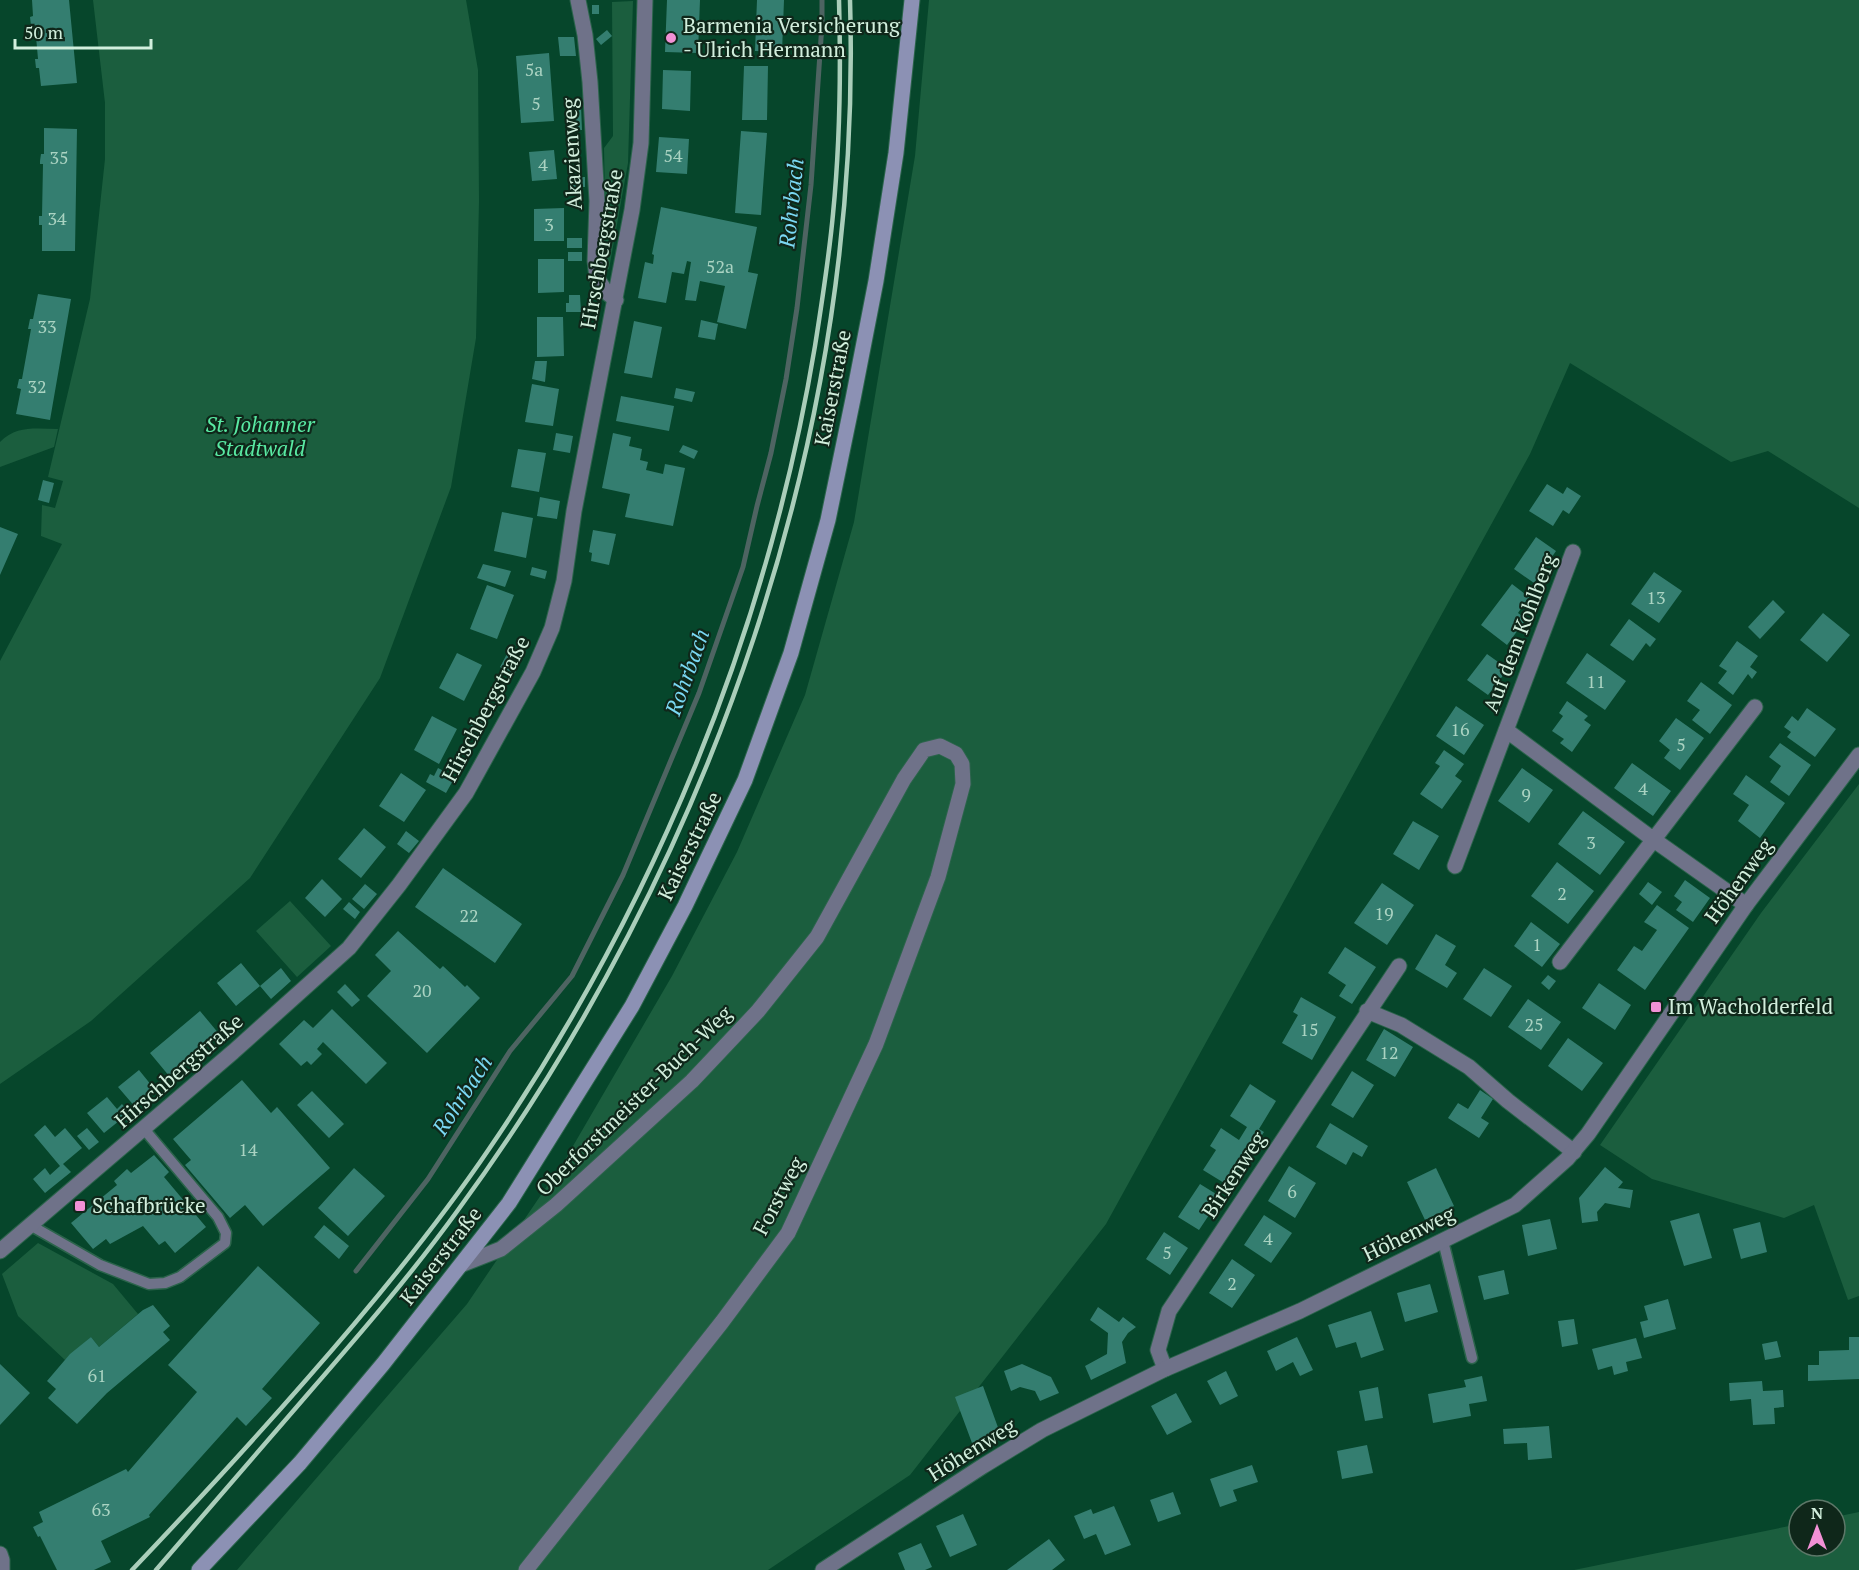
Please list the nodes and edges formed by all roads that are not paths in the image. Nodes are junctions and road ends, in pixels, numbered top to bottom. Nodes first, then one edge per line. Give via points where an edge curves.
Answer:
1 (578, 0) edge
2 (645, 0) edge
3 (912, 0) edge
4 (616, 300) junction
5 (1573, 552) dead end
6 (1755, 707) dead end
7 (1506, 730) junction
8 (1859, 755) edge
9 (963, 784) joint
10 (1654, 840) junction
11 (1455, 866) dead end
12 (1746, 905) junction
13 (1560, 962) dead end
14 (1399, 966) dead end
15 (1367, 1011) junction
16 (144, 1129) junction
17 (1574, 1152) junction
18 (30, 1225) junction
19 (1443, 1241) junction
20 (0, 1251) edge
21 (463, 1264) junction
22 (1472, 1358) dead end
23 (1165, 1369) junction
24 (0, 1554) edge
25 (2, 1570) edge
26 (199, 1570) edge
27 (526, 1570) edge
28 (823, 1570) edge

1 - 4 street, Akazienweg via 590,93 597,278
2 - 4 street, Hirschbergstraße via 641,143
3 - 21 main road, Kaiserstraße via 896,153 876,281 828,520 791,653 745,780 675,926 570,1107 509,1203
4 - 16 street, Hirschbergstraße via 552,628 533,672 472,783 349,948
5 - 7 street, Auf dem Kohlberg
6 - 10 street
7 - 10 street, Auf dem Kohlberg
7 - 11 street, Auf dem Kohlberg
8 - 12 street, Höhenweg
9 - 21 street, Oberforstmeister-Buch-Weg via 962,764 956,754 940,746 924,750 817,937 758,1011 692,1081 556,1206 501,1250
9 - 27 street, Forstweg via 938,877 876,1044 788,1233
10 - 12 street, Auf dem Kohlberg
10 - 13 street
12 - 17 street, Höhenweg
14 - 15 street, Birkenweg
15 - 17 street via 1401,1025 1469,1066
15 - 23 street, Birkenweg via 1169,1311 1158,1350
16 - 18 street, Hirschbergstraße
16 - 18 lane via 218,1217 225,1243 180,1277 149,1284 100,1265
17 - 19 street, Höhenweg via 1515,1206
18 - 20 street, Hirschbergstraße
19 - 22 lane
19 - 23 street, Höhenweg via 1300,1311
21 - 26 main road, Kaiserstraße via 300,1463
23 - 28 street, Höhenweg via 1042,1430
24 - 25 street

